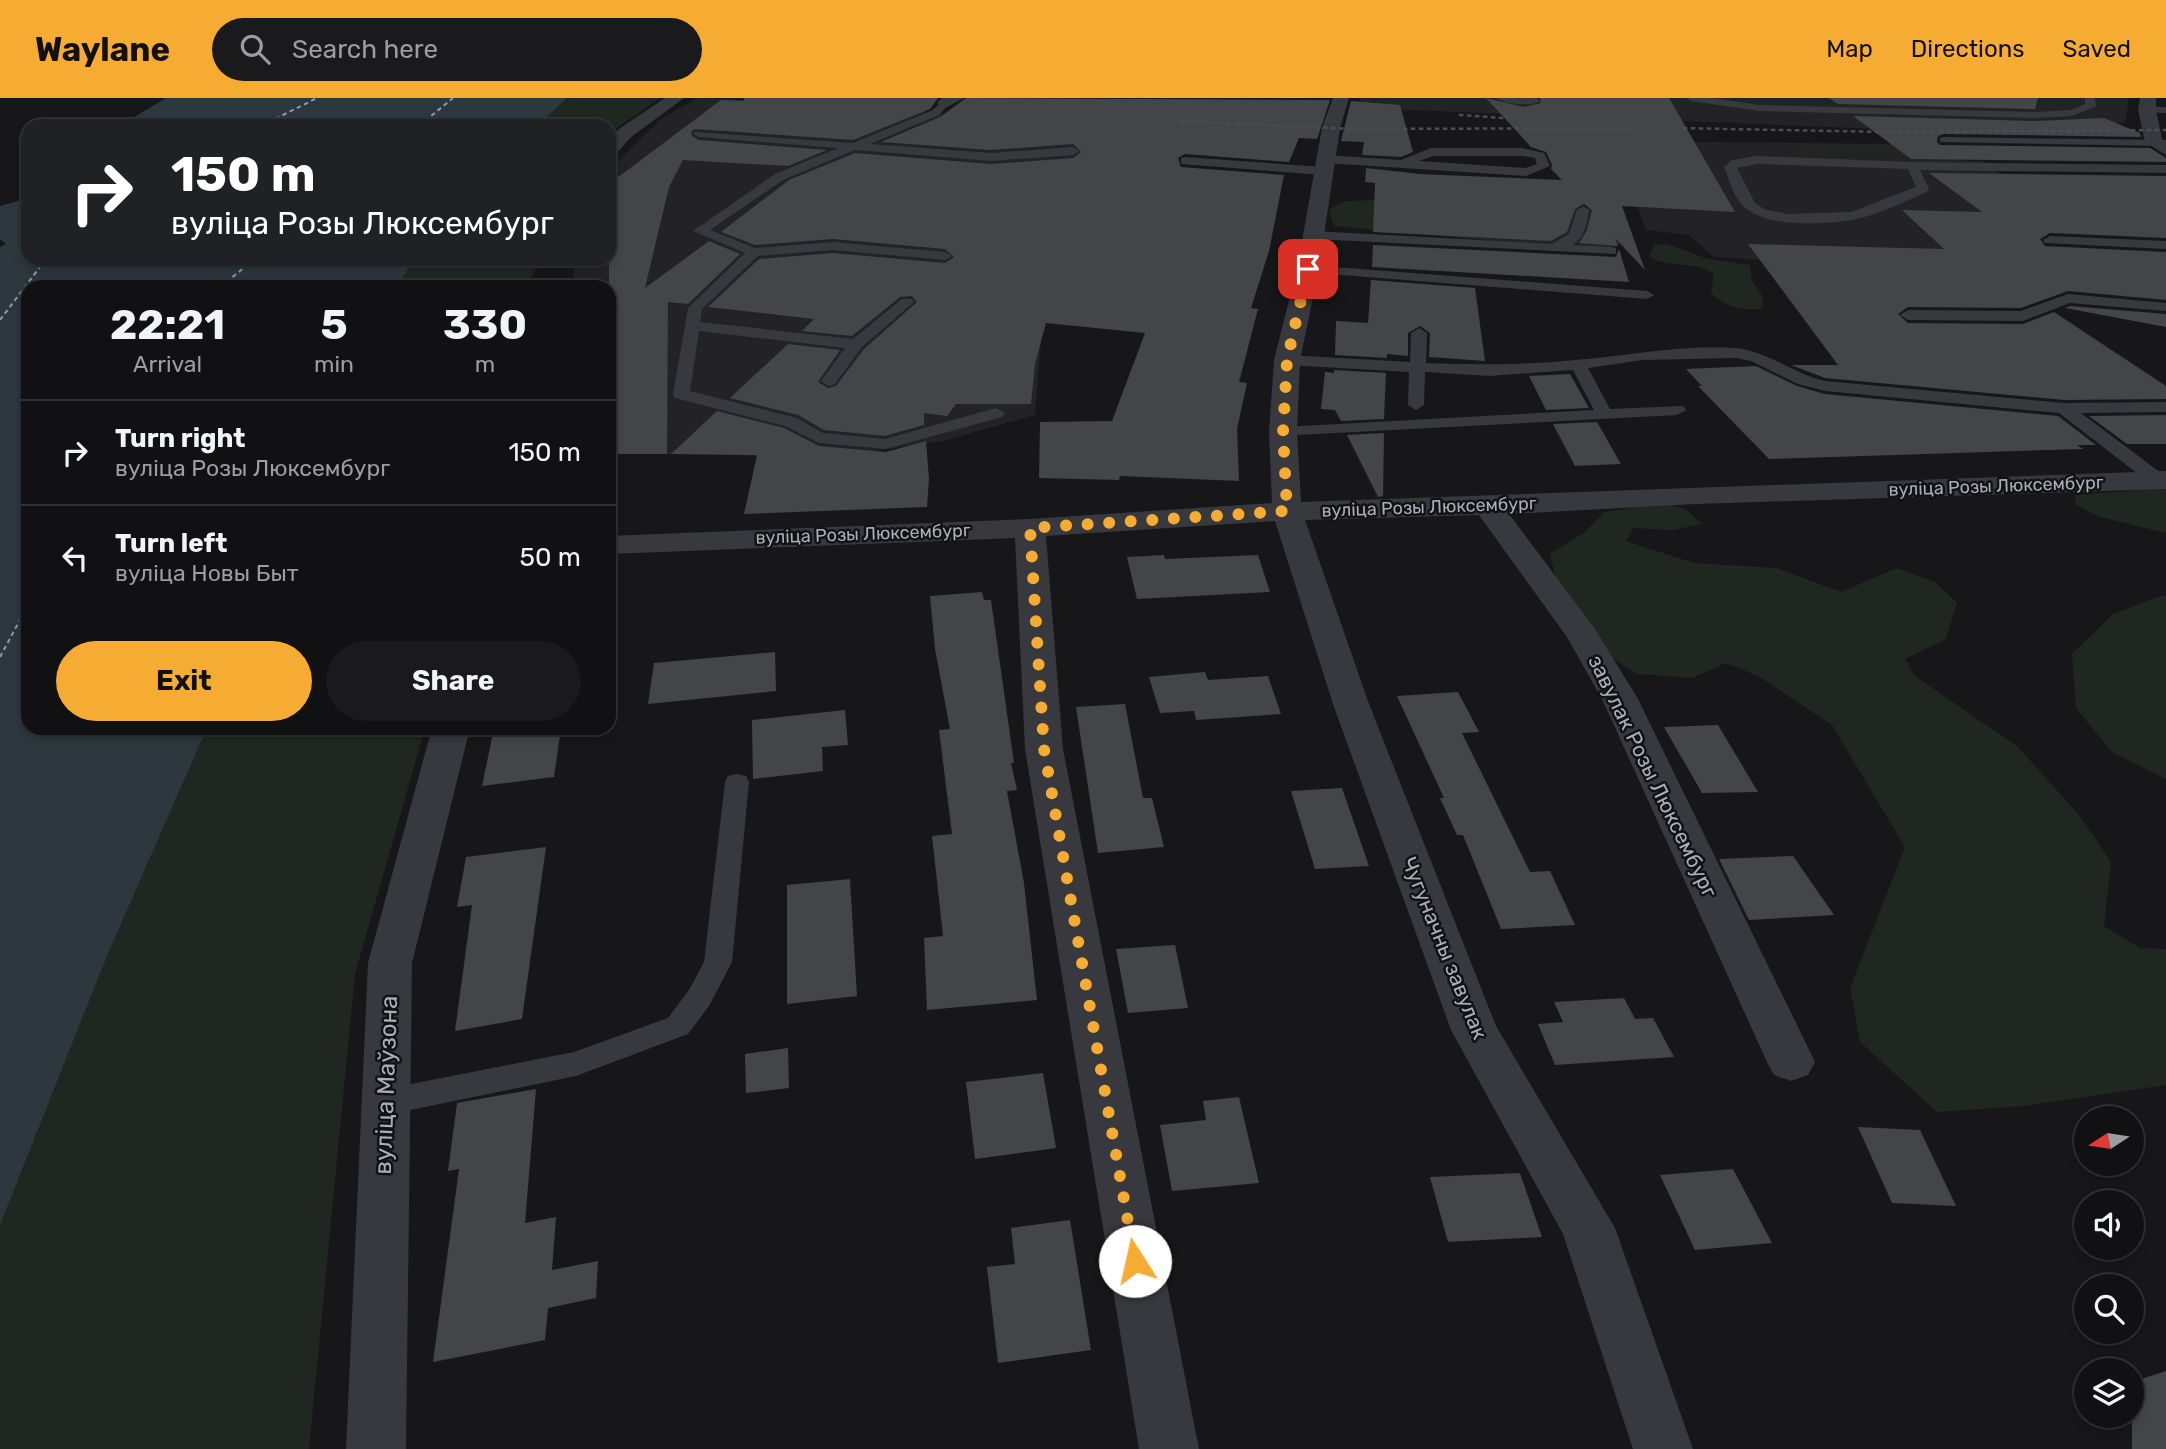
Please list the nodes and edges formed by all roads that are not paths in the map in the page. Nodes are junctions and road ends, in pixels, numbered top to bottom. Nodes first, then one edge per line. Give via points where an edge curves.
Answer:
1 (676, 98) edge
2 (1341, 98) edge
3 (1501, 98) edge
4 (1691, 98) edge
5 (2090, 98) edge
6 (951, 100) edge
7 (1535, 101) dead end
8 (2147, 104) edge
9 (2166, 110) edge
10 (699, 134) dead end
11 (1944, 140) dead end
12 (616, 143) edge
13 (856, 145) junction
14 (2162, 145) edge
15 (1073, 151) dead end
16 (1185, 161) dead end
17 (1403, 164) junction
18 (1324, 165) junction
19 (1912, 166) junction
20 (2166, 169) edge
21 (1583, 210) dead end
22 (1313, 235) junction
23 (2050, 240) dead end
24 (2166, 245) edge
25 (1552, 248) junction
26 (1611, 251) dead end
27 (754, 252) junction
28 (945, 256) dead end
29 (1308, 269) junction
30 (1647, 295) dead end
31 (907, 302) dead end
32 (2166, 307) edge
33 (1908, 316) dead end
34 (692, 326) junction
35 (1419, 333) dead end
36 (856, 344) junction
37 (1287, 360) junction
38 (1578, 365) junction
39 (1419, 367) junction
40 (829, 381) dead end
41 (1416, 405) dead end
42 (2166, 407) edge
43 (2064, 408) junction
44 (1676, 410) dead end
45 (996, 413) dead end
46 (1605, 415) junction
47 (1283, 432) junction
48 (2162, 480) edge
49 (1488, 506) junction
50 (1287, 511) junction
51 (1030, 528) junction
52 (616, 545) edge
53 (449, 735) edge
54 (737, 782) dead end
55 (1791, 1062) dead end
56 (386, 1102) junction
57 (376, 1449) edge
58 (1169, 1449) edge
59 (1663, 1449) edge

1 - 12 street
2 - 18 street, Чугуначны завулак
3 - 7 lane
4 - 5 lane via 1759,108 2037,115 2071,113 2091,106
6 - 13 lane via 936,113
8 - 9 lane
8 - 14 street
10 - 13 lane
11 - 14 lane
13 - 15 lane via 991,157
13 - 27 lane via 779,177 700,232
16 - 18 lane
17 - 17 lane via 1526,172 1544,166 1540,156 1522,152 1431,152
17 - 18 lane
18 - 22 street, Чугуначны завулак
19 - 19 lane via 1757,160 1730,167 1750,206 1761,212 1834,218 1861,214 1923,189
19 - 20 lane
21 - 25 lane via 1577,236 1569,244
22 - 25 lane
22 - 29 street, Чугуначны завулак
23 - 24 lane
25 - 26 lane
27 - 28 lane via 834,246
27 - 34 lane via 695,307
29 - 30 lane
29 - 37 street, Чугуначны завулак
31 - 36 lane
32 - 33 lane via 2067,298 2023,316
34 - 36 lane
34 - 45 lane via 681,394 791,422 819,438 886,444
35 - 39 lane
36 - 40 lane
37 - 39 lane
37 - 47 street, Чугуначны завулак
38 - 39 lane via 1489,371
38 - 43 lane via 1643,355 1736,353 1825,386
38 - 46 lane
39 - 41 lane
42 - 43 lane
43 - 48 lane
44 - 46 lane
46 - 47 lane
47 - 50 street, Чугуначны завулак
48 - 49 street, вуліца Розы Люксембург
49 - 50 street, вуліца Розы Люксембург
49 - 55 street, завулак Розы Люксембург via 1583,636 1620,699
50 - 51 street, вуліца Розы Люксембург
50 - 59 street, Чугуначны завулак via 1351,704 1474,1030 1588,1228
51 - 52 street, вуліца Розы Люксембург
51 - 58 street via 1044,749
53 - 56 street, вуліца Маўзона via 390,963
54 - 56 lane via 718,962 678,1026 576,1064
56 - 57 street, вуліца Маўзона

